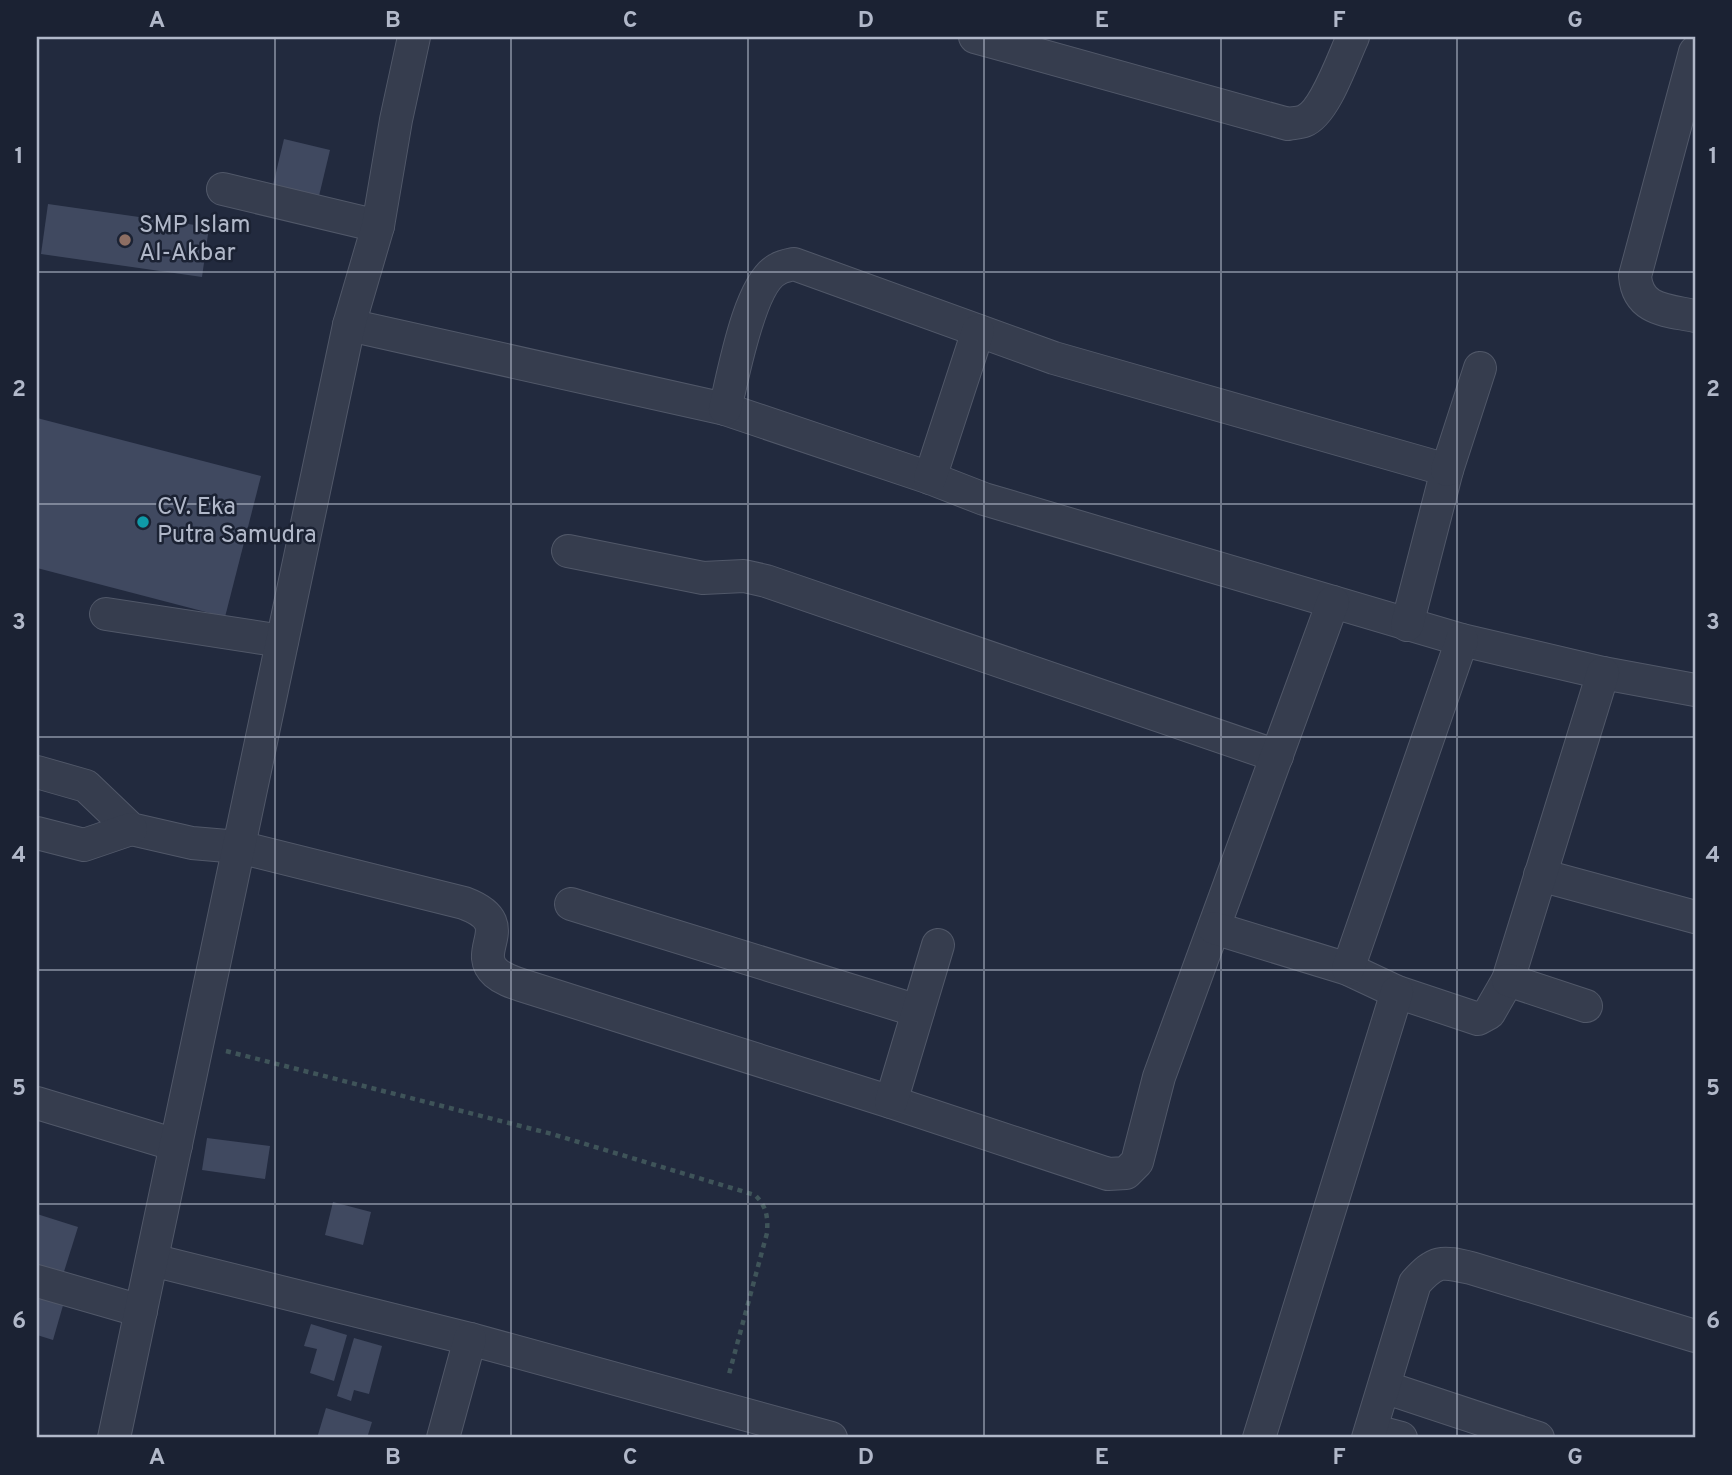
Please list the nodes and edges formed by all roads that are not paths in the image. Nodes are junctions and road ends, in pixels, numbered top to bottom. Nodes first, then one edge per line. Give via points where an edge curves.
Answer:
1 (414, 37) edge
2 (975, 37) edge
3 (1353, 37) edge
4 (1695, 52) edge
5 (223, 188) dead end
6 (378, 226) junction
7 (1695, 316) edge
8 (349, 325) junction
9 (978, 331) junction
10 (1480, 368) dead end
11 (726, 408) junction
12 (1447, 470) junction
13 (930, 478) junction
14 (568, 551) dead end
15 (1333, 602) junction
16 (106, 614) dead end
17 (1407, 625) junction
18 (1462, 639) junction
19 (282, 641) junction
20 (1603, 673) junction
21 (1695, 690) edge
22 (1277, 756) junction
23 (37, 772) edge
24 (131, 829) junction
25 (37, 833) edge
26 (239, 847) junction
27 (1540, 875) junction
28 (571, 904) dead end
29 (1695, 917) edge
30 (1214, 928) junction
31 (937, 945) dead end
32 (1348, 969) junction
33 (1508, 980) junction
34 (1397, 992) junction
35 (1586, 1006) dead end
36 (918, 1011) junction
37 (891, 1102) junction
38 (37, 1103) edge
39 (176, 1145) junction
40 (152, 1260) junction
41 (37, 1281) edge
42 (141, 1311) junction
43 (1695, 1336) edge
44 (470, 1339) junction
45 (1384, 1387) junction
46 (1369, 1434) edge
47 (114, 1438) edge
48 (443, 1438) edge
49 (831, 1438) edge
50 (1259, 1438) edge
51 (1401, 1438) edge
52 (1538, 1438) edge

1 - 6 street
2 - 3 street via 1287,124 1314,114
4 - 7 street via 1635,276 1641,297 1650,305
5 - 6 street
6 - 8 street
8 - 11 street
8 - 19 street
9 - 11 street via 794,264 776,269 750,311
9 - 12 street via 1054,358
9 - 13 street
10 - 12 street
11 - 13 street
12 - 17 street
13 - 15 street via 984,499
14 - 22 street via 703,578 744,576 766,581
15 - 17 street
15 - 22 street
16 - 19 street
17 - 18 street
18 - 20 street
18 - 32 street
19 - 26 street
20 - 21 street
20 - 27 street
22 - 30 street
23 - 24 street via 86,786
24 - 25 street via 84,845
24 - 26 street via 192,843
26 - 37 street via 479,908 492,923 490,965 509,981
26 - 39 street
27 - 29 street
27 - 33 street
28 - 36 street
30 - 32 street
30 - 37 street via 1159,1077 1136,1162 1126,1173 1108,1174
31 - 36 street
32 - 34 street
33 - 34 street via 1489,1013 1478,1019
33 - 35 street
34 - 50 street
36 - 37 street
38 - 39 street
39 - 40 street
40 - 42 street
40 - 44 street
41 - 42 street
42 - 47 street
43 - 45 street via 1448,1263 1430,1266 1415,1283
44 - 48 street
44 - 49 street
45 - 46 street
45 - 52 street
46 - 51 street

